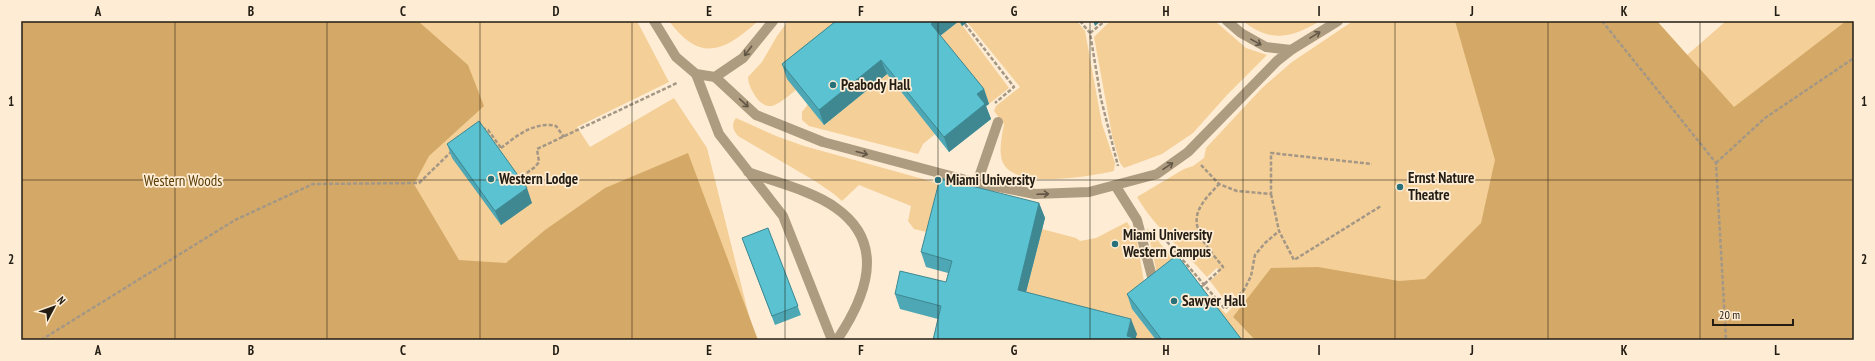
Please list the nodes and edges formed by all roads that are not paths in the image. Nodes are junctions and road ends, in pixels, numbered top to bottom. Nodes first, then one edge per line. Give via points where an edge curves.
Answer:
1 (654, 21) edge
2 (773, 21) edge
3 (1227, 21) edge
4 (1338, 21) edge
5 (1291, 50) junction
6 (696, 74) junction
7 (715, 77) junction
8 (998, 122) road end
9 (748, 172) junction
10 (977, 184) junction
11 (1115, 185) junction
12 (1155, 291) edge
13 (832, 340) edge
14 (837, 340) edge

1 - 6 street via 676,57
2 -> 7 street via 743,58
3 -> 5 street via 1241,33 1266,47
5 -> 4 street
11 -> 5 street via 1156,174 1188,152
6 - 7 street
6 - 9 street via 720,134
7 -> 10 street via 756,115 816,140
8 - 10 street
9 - 13 street via 783,216
9 - 14 street via 815,197 836,208 851,222 863,240 868,264 865,281 855,309
10 -> 11 street via 1034,194 1089,192
11 - 12 street via 1137,220

